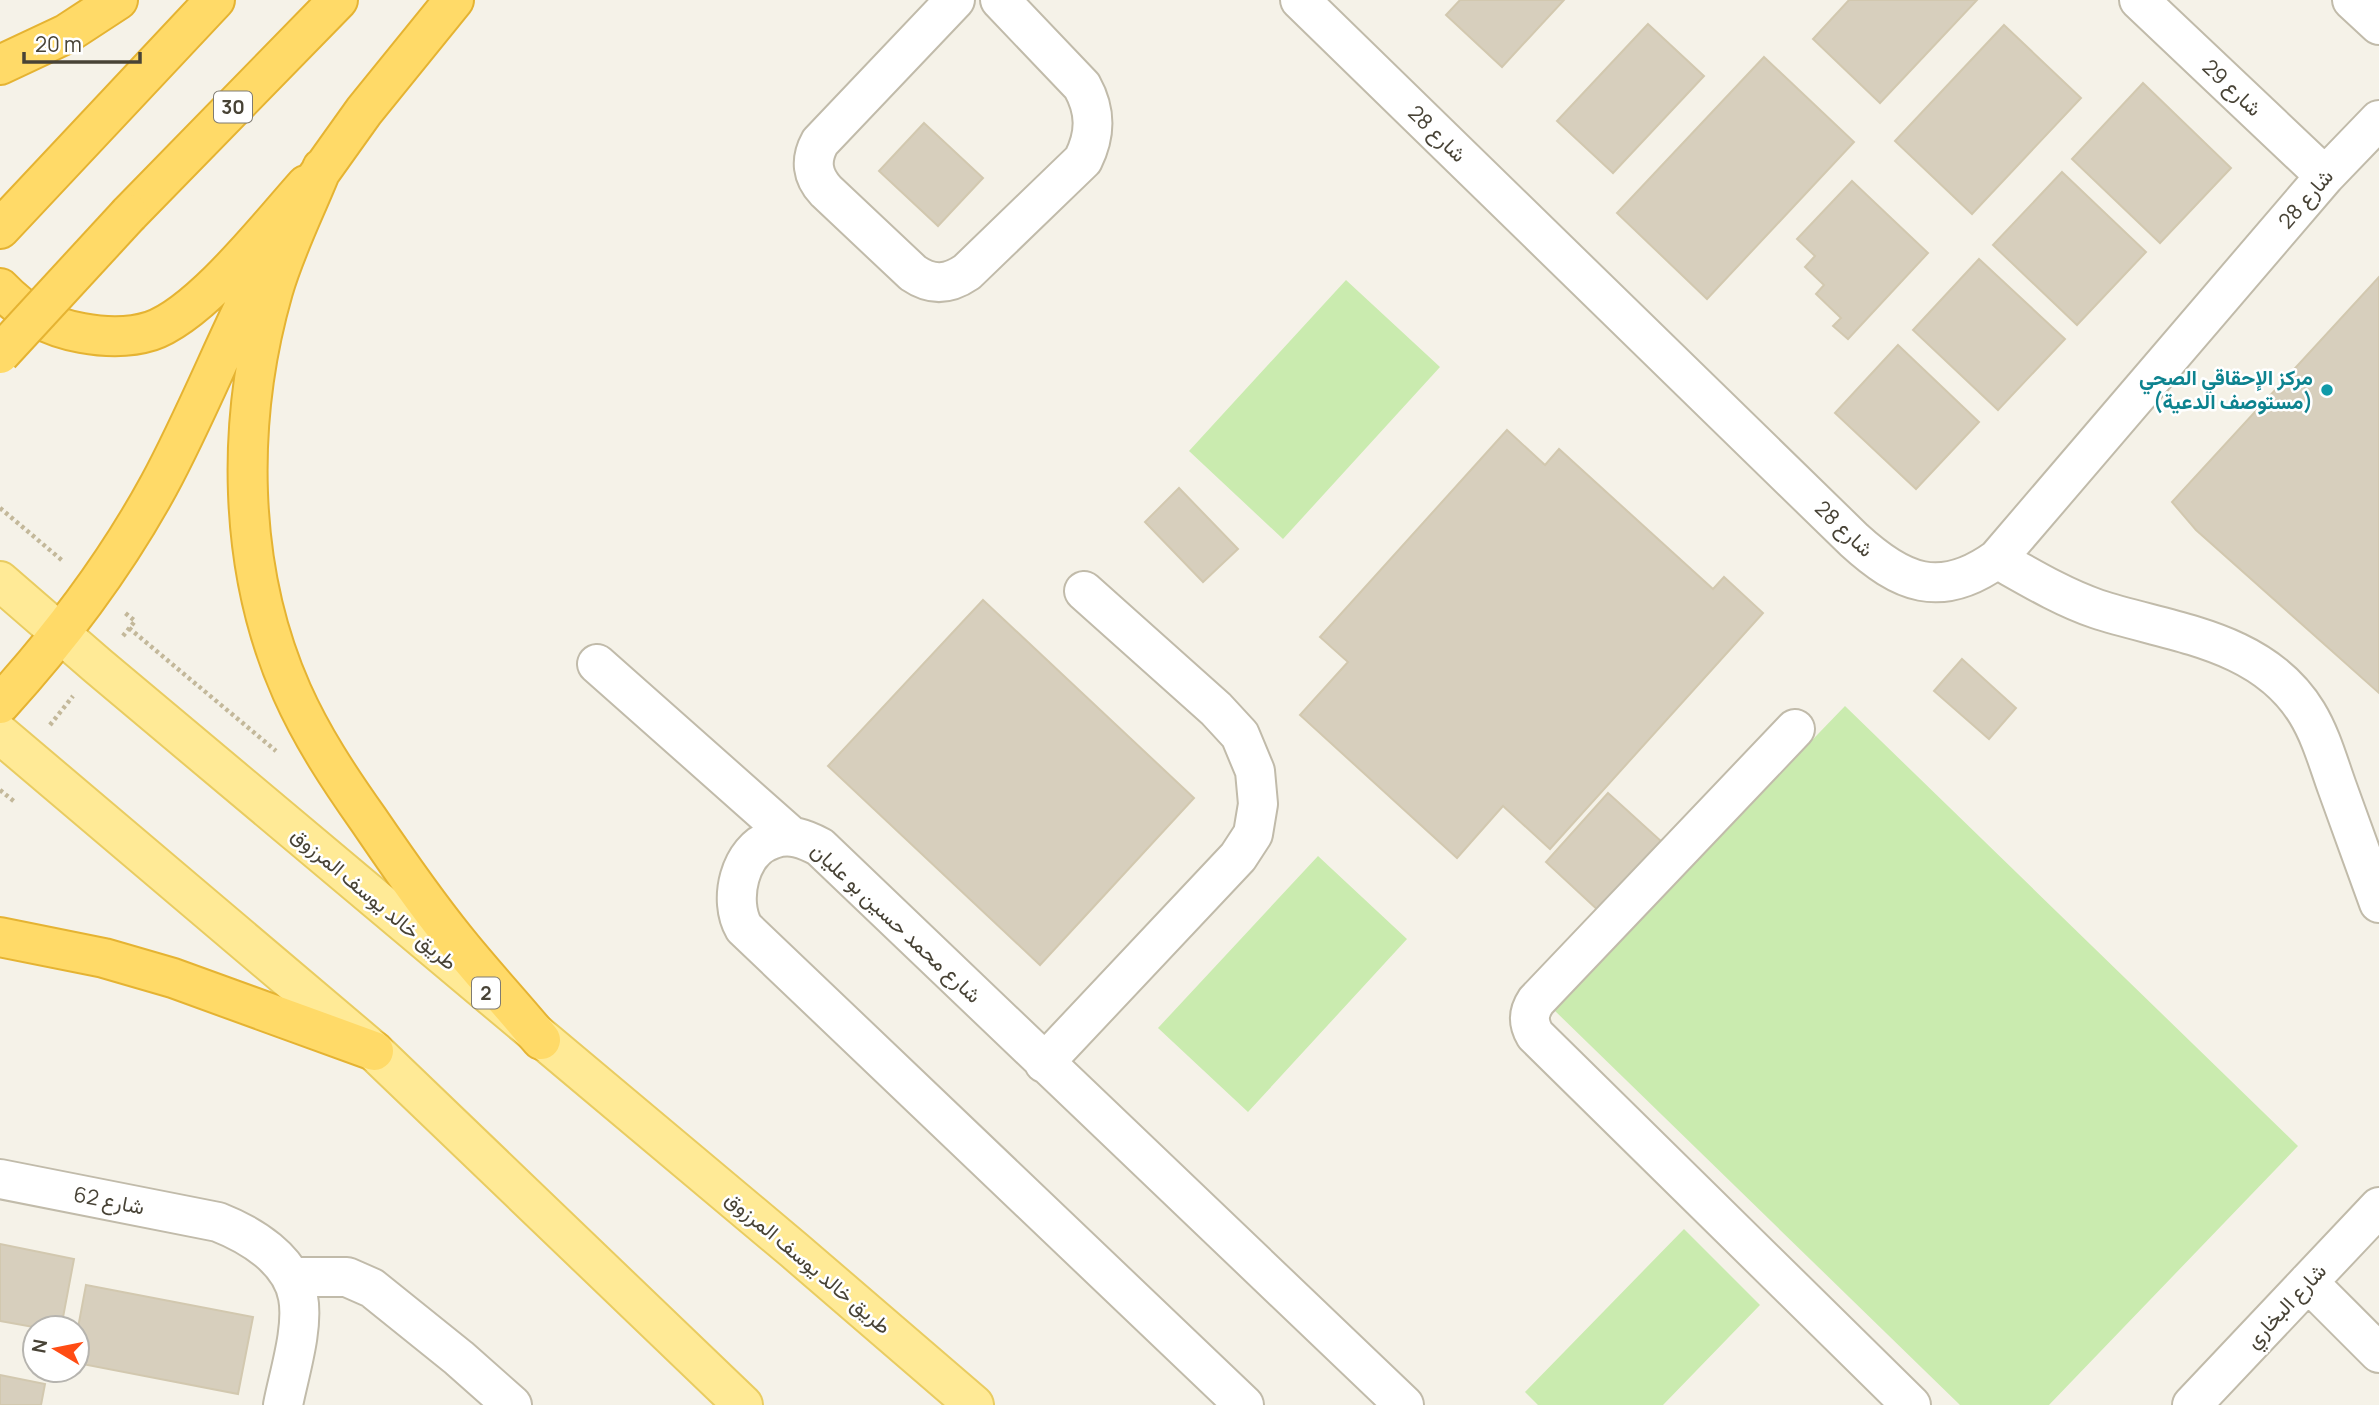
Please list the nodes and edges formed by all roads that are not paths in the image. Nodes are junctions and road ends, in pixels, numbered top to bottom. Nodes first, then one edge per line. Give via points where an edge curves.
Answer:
1 (118, 0) edge
2 (215, 0) edge
3 (338, 0) edge
4 (454, 0) edge
5 (955, 0) edge
6 (1000, 0) edge
7 (1300, 0) edge
8 (2139, 0) edge
9 (2352, 0) edge
10 (2379, 25) edge
11 (1, 65) edge
12 (2379, 120) edge
13 (322, 168) junction
14 (2325, 176) junction
15 (0, 229) edge
16 (0, 288) edge
17 (0, 354) edge
18 (1997, 559) junction
19 (0, 580) edge
20 (1084, 591) dead end
21 (61, 634) junction
22 (597, 664) dead end
23 (0, 704) edge
24 (1795, 729) dead end
25 (12, 744) edge
26 (791, 836) junction
27 (2379, 903) edge
28 (0, 937) edge
29 (541, 1040) junction
30 (374, 1051) junction
31 (1044, 1063) junction
32 (0, 1179) edge
33 (2379, 1207) edge
34 (291, 1277) junction
35 (2308, 1282) junction
36 (2379, 1353) edge
37 (283, 1405) edge
38 (512, 1405) edge
39 (743, 1405) edge
40 (974, 1405) edge
41 (1244, 1405) edge
42 (1404, 1405) edge
43 (1911, 1405) edge
44 (2192, 1405) edge

1 - 11 highway via 66,34
2 - 15 highway
3 - 17 highway, 30, bridge
4 - 13 highway
5 - 6 street via 820,142 812,161 818,183 826,191 913,273 934,283 967,272 1083,160 1090,146 1093,116 1082,86
7 - 18 street, شارع 28 via 1870,554 1890,570 1920,581 1941,582 1961,579
8 - 14 street, شارع 29
9 - 10 street
12 - 14 street, شارع 28
13 - 16 highway via 228,272 184,313 151,331 105,337 59,329 18,307
13 - 21 highway via 240,312 158,487
13 - 29 highway via 273,290 254,384 247,474 261,598 291,691 339,777 455,939
14 - 18 street, شارع 28
18 - 27 street via 2097,609 2221,644 2284,683 2307,712 2322,746
19 - 21 main road, طريق خالد يوسف المرزوق / 2
20 - 31 street via 1240,735 1255,771 1258,804 1253,834 1238,857
21 - 23 highway
21 - 29 main road, طريق خالد يوسف المرزوق / 2
22 - 26 street
24 - 43 street via 1536,1001 1530,1027
25 - 30 main road
26 - 31 street, شارع محمد حسين بو عليان via 820,847
26 - 41 street, شارع محمد حسين بو عليان via 772,839 747,862 736,906 744,928
28 - 30 highway via 104,958 173,978
29 - 40 main road, طريق خالد يوسف المرزوق / 2
30 - 39 main road
31 - 42 street, شارع محمد حسين بو عليان
32 - 34 street, شارع 62 via 218,1222 259,1242
33 - 35 street, شارع البخاري
34 - 37 street via 299,1315
34 - 38 street via 347,1277 373,1288
35 - 36 street
35 - 44 street, شارع البخاري

